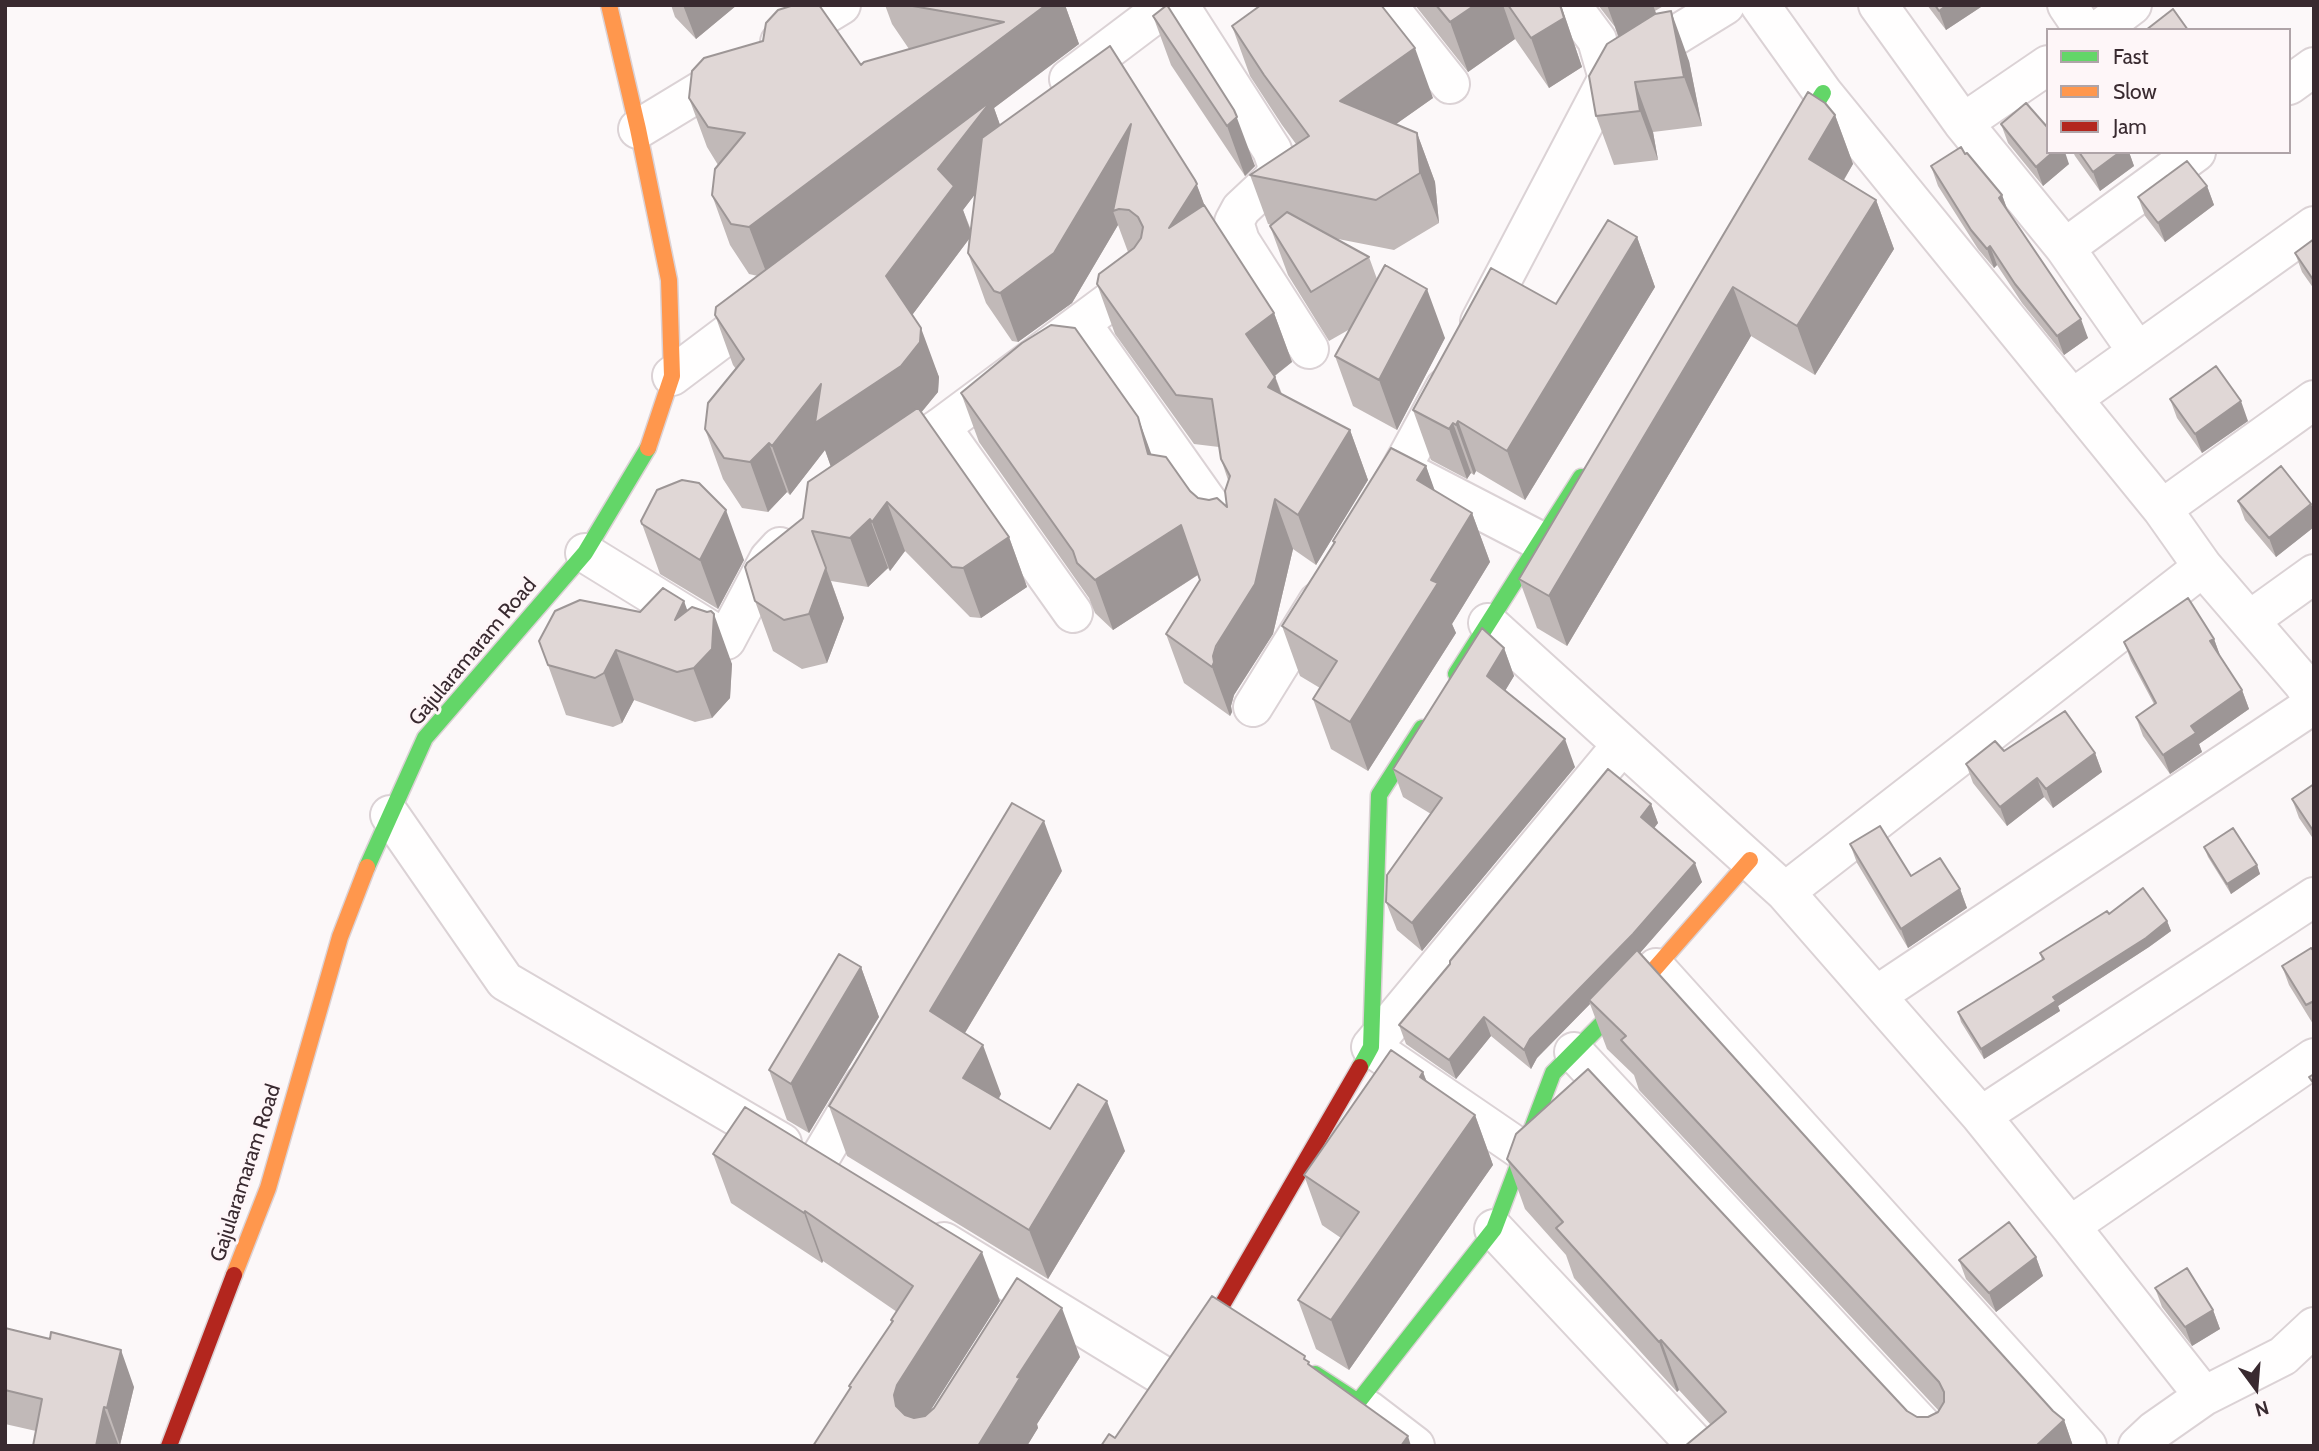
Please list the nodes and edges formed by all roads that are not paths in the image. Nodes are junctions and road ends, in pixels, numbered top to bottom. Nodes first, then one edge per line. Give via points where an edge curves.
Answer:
1 (609, 5) edge
2 (841, 5) edge
3 (1167, 5) edge
4 (1179, 5) edge
5 (1387, 5) edge
6 (1571, 5) edge
7 (1725, 5) edge
8 (1760, 5) edge
9 (1878, 5) edge
10 (2067, 5) edge
11 (2132, 5) edge
12 (2083, 28) edge
13 (2102, 28) edge
14 (2046, 66) edge
15 (2314, 67) edge
16 (1608, 78) junction
17 (1450, 84) dead end
18 (2291, 84) edge
19 (1823, 93) junction
20 (1046, 96) edge
21 (1963, 123) junction
22 (638, 130) junction
23 (2193, 154) edge
24 (1778, 164) edge
25 (2314, 226) edge
26 (2066, 248) junction
27 (1139, 280) edge
28 (793, 285) edge
29 (1081, 323) junction
30 (1309, 349) dead end
31 (2137, 351) junction
32 (672, 376) junction
33 (2071, 399) junction
34 (2314, 400) edge
35 (941, 427) junction
36 (1592, 459) edge
37 (1401, 469) junction
38 (866, 478) edge
39 (2162, 509) junction
40 (1373, 514) edge
41 (804, 523) edge
42 (1226, 528) edge
43 (1540, 541) junction
44 (585, 553) junction
45 (2203, 567) junction
46 (1338, 571) edge
47 (2314, 574) edge
48 (1073, 613) dead end
49 (2250, 620) junction
50 (1488, 622) junction
51 (2311, 689) edge
52 (1445, 692) edge
53 (1253, 708) dead end
54 (1430, 715) edge
55 (1621, 746) junction
56 (390, 814) junction
57 (1750, 860) junction
58 (1785, 892) junction
59 (2314, 897) edge
60 (1656, 968) junction
61 (1877, 995) junction
62 (1371, 1047) junction
63 (1574, 1052) junction
64 (881, 1056) edge
65 (2314, 1058) edge
66 (1982, 1116) junction
67 (1523, 1151) junction
68 (911, 1222) edge
69 (2070, 1226) junction
70 (1494, 1229) junction
71 (2314, 1327) edge
72 (1265, 1342) edge
73 (1193, 1345) junction
74 (1300, 1364) edge
75 (2204, 1396) junction
76 (1358, 1402) junction
77 (1146, 1412) edge
78 (169, 1446) edge
79 (1415, 1446) edge
80 (1697, 1446) edge
81 (1941, 1446) edge
82 (2087, 1446) edge
83 (2138, 1446) edge

1 - 22 street, Gajularamaram Road
2 - 22 street
3 - 20 street
4 - 30 street via 1272,150 1278,167 1273,179 1241,209 1234,222 1240,241
5 - 17 street
6 - 16 street via 1597,40
7 - 16 street
8 - 19 street
9 - 21 street
10 - 12 street
11 - 13 street
14 - 21 street
15 - 18 street
16 - 37 street
19 - 24 street
19 - 33 street
21 - 26 street
22 - 32 street, Gajularamaram Road via 669,280
23 - 26 street
25 - 31 street
26 - 31 street
27 - 29 street
28 - 32 street
29 - 35 street
29 - 42 street
31 - 33 street
32 - 44 street, Gajularamaram Road via 647,451
33 - 39 street
34 - 39 street
35 - 38 street
35 - 48 street
36 - 43 street
37 - 40 street
37 - 43 street
39 - 45 street
41 - 44 street via 769,559 726,640
43 - 50 street
44 - 56 street, Gajularamaram Road via 425,738
45 - 49 street
45 - 58 street
46 - 53 street
47 - 49 street
49 - 51 street
50 - 52 street
50 - 55 street
51 - 61 street
54 - 62 street via 1380,795
55 - 57 street
55 - 62 street
56 - 64 street via 505,981 828,1171
56 - 78 street, Gajularamaram Road via 340,937 268,1188
57 - 58 street
57 - 60 street
58 - 61 street
59 - 66 street
60 - 63 street
60 - 82 street
61 - 66 street
62 - 67 street
62 - 73 street
63 - 67 street via 1553,1073
63 - 81 street
65 - 69 street
66 - 69 street
67 - 70 street
68 - 73 street via 1023,1306
69 - 75 street
70 - 76 street
70 - 80 street
71 - 75 street via 2283,1356
72 - 73 street
73 - 77 street
74 - 76 street
75 - 83 street
76 - 79 street

